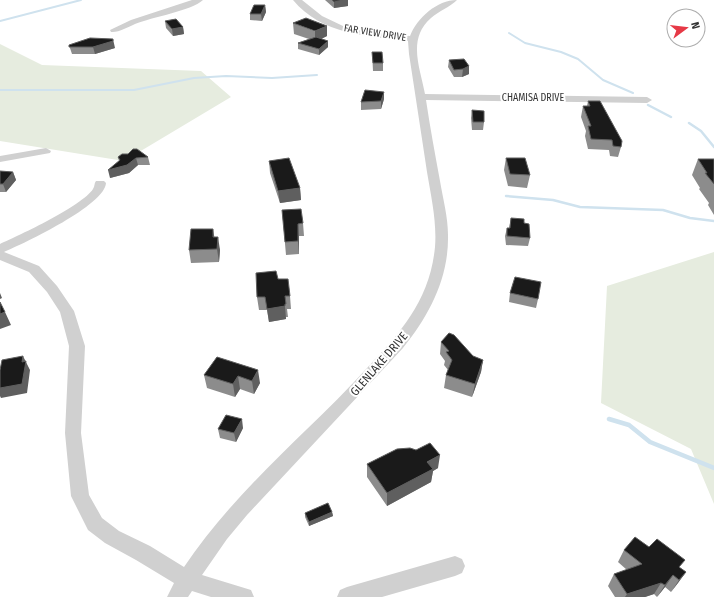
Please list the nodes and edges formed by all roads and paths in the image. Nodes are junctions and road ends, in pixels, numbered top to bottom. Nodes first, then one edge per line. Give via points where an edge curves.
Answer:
1 (199, 0) edge
2 (297, 0) edge
3 (453, 0) edge
4 (114, 30) dead end
5 (412, 39) junction
6 (420, 97) junction
7 (647, 100) dead end
8 (46, 151) dead end
9 (0, 159) edge
10 (100, 183) dead end
11 (0, 249) edge
12 (0, 255) edge
13 (455, 566) dead end
14 (187, 580) junction
15 (177, 597) edge
16 (244, 597) edge
17 (346, 597) edge

1 - 4 street via 184,7 127,23
2 - 5 street, FAR VIEW DRIVE via 332,25
3 - 5 street via 424,20
5 - 6 street, GLENLAKE DRIVE
6 - 7 street, CHAMISA DRIVE
6 - 14 street, GLENLAKE DRIVE via 442,223 443,243 440,263 422,311 402,340 250,499 224,529
8 - 9 street
10 - 11 street via 100,188 90,199 29,236
12 - 14 street via 34,269 67,311 77,346 73,433 80,496 95,524 112,537
13 - 17 street
14 - 15 street, GLENLAKE DRIVE
14 - 16 street

